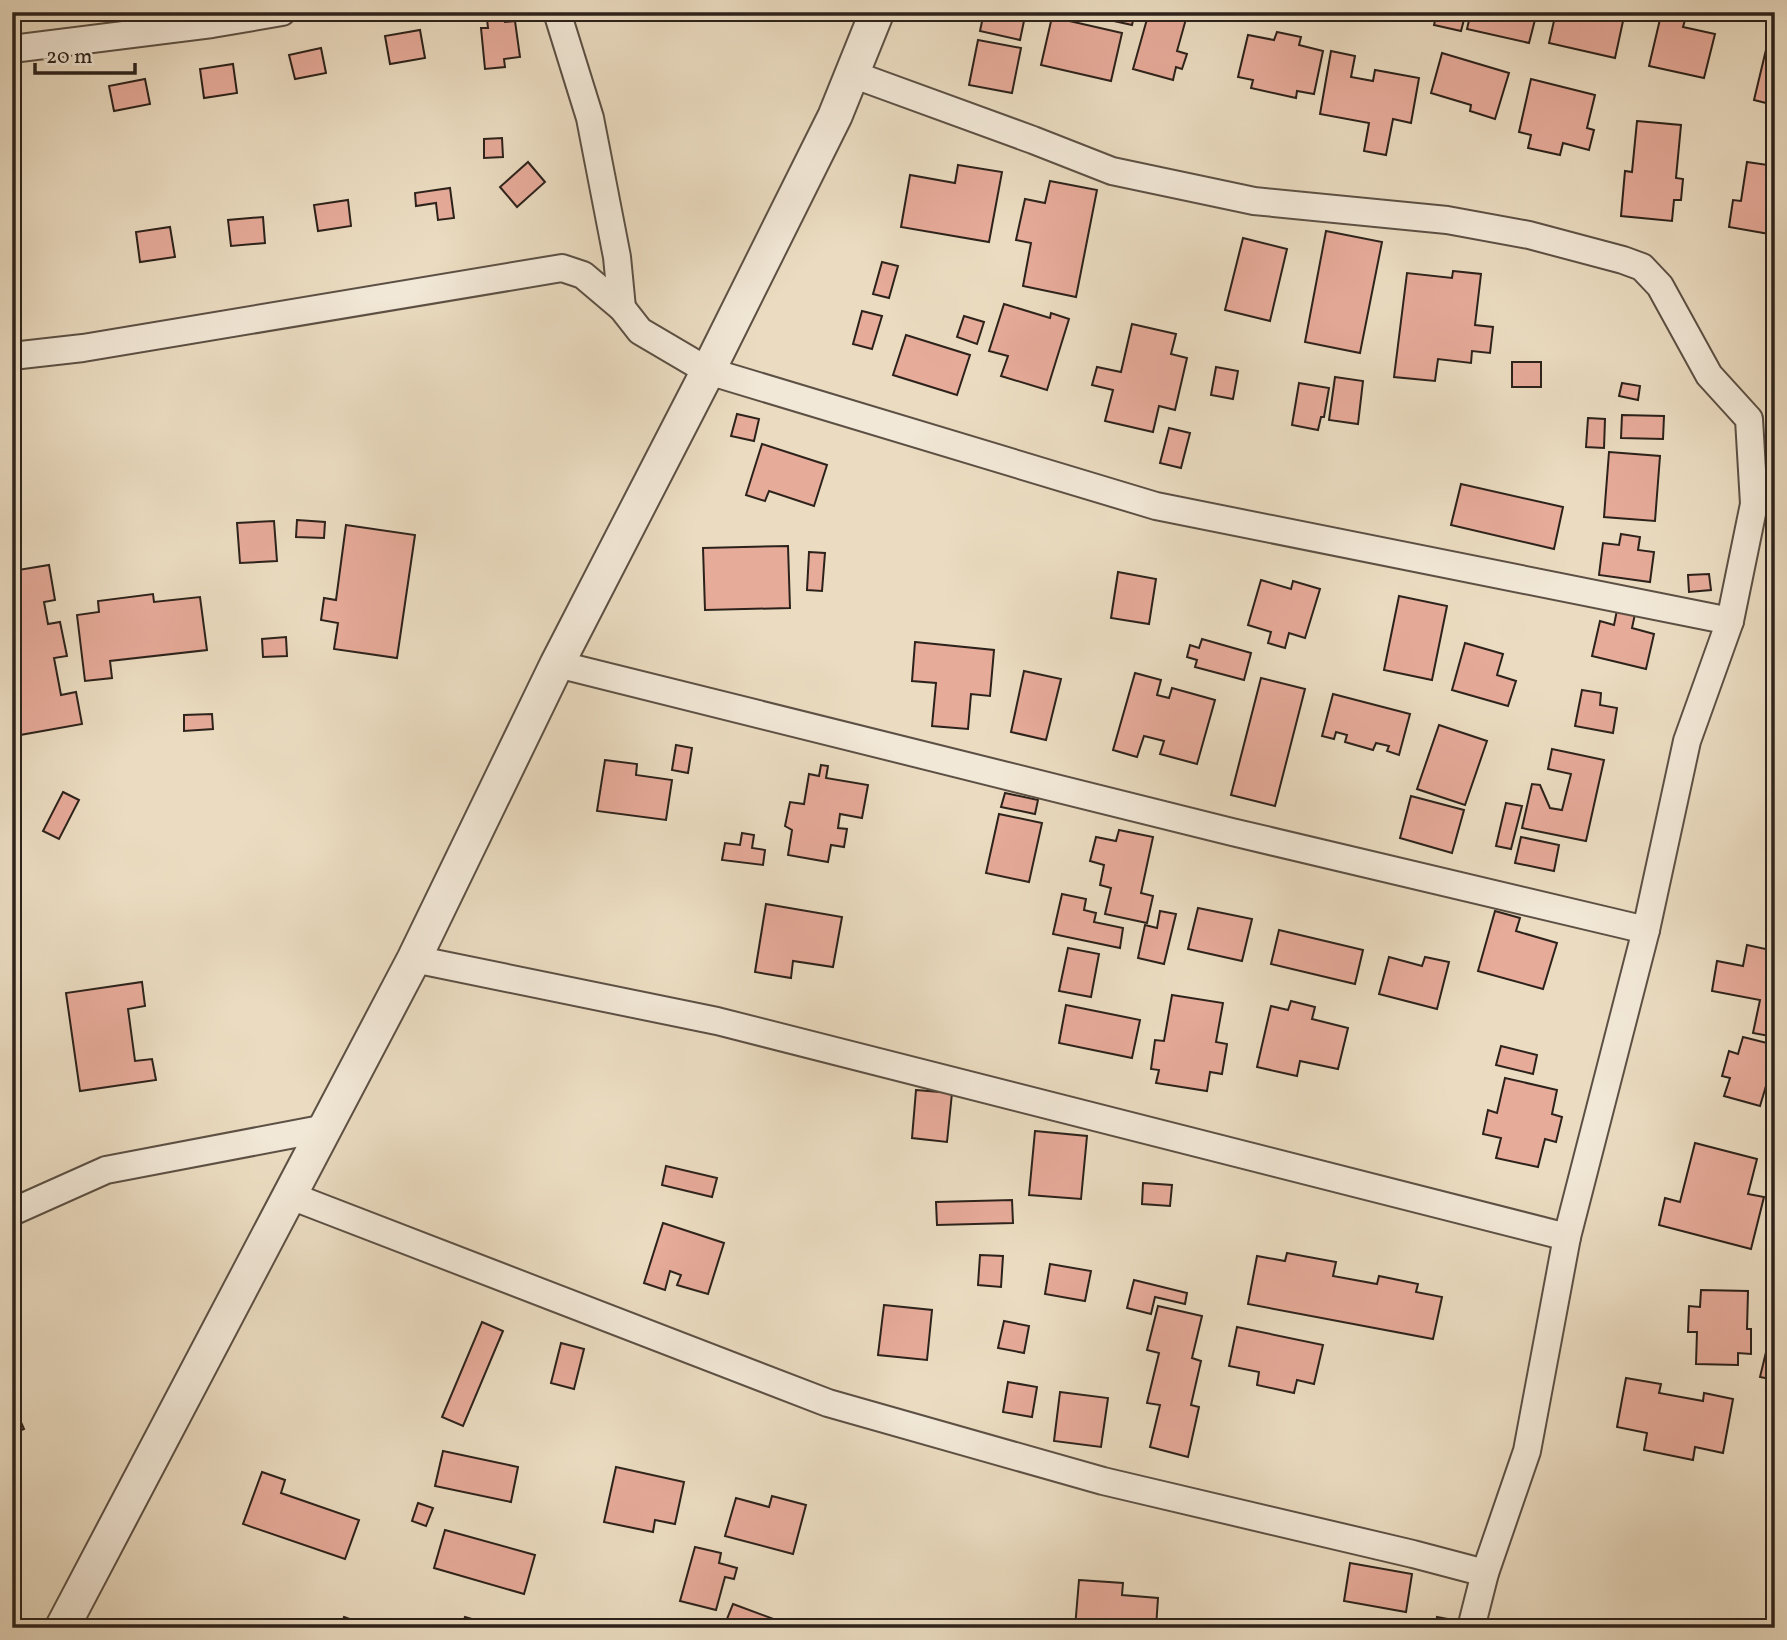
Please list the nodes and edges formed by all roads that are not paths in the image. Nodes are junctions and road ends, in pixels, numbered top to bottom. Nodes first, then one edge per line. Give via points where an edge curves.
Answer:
1 (282, 12) edge
2 (557, 12) edge
3 (877, 12) edge
4 (12, 49) edge
5 (852, 74) junction
6 (622, 309) junction
7 (12, 356) edge
8 (708, 371) junction
9 (1730, 621) junction
10 (557, 664) junction
11 (1646, 930) junction
12 (414, 958) junction
13 (326, 1128) junction
14 (291, 1196) junction
15 (12, 1212) edge
16 (1567, 1237) junction
17 (1485, 1573) junction
18 (62, 1628) edge
19 (1471, 1628) edge

1 - 4 street
2 - 6 street via 590,118 617,257
3 - 5 street
5 - 8 street
5 - 9 street via 1112,171 1254,201 1458,222 1529,235 1642,267 1660,286 1709,375 1749,419 1754,504
6 - 7 street via 583,275 562,268
6 - 8 street via 640,331
8 - 9 street via 1156,506
8 - 10 street
9 - 11 street via 1687,741
10 - 11 street
10 - 12 street
11 - 16 street
12 - 13 street
12 - 16 street via 717,1021
13 - 14 street
13 - 15 street via 106,1170
14 - 17 street via 828,1403 1103,1481
14 - 18 street
16 - 17 street via 1527,1451
17 - 19 street

